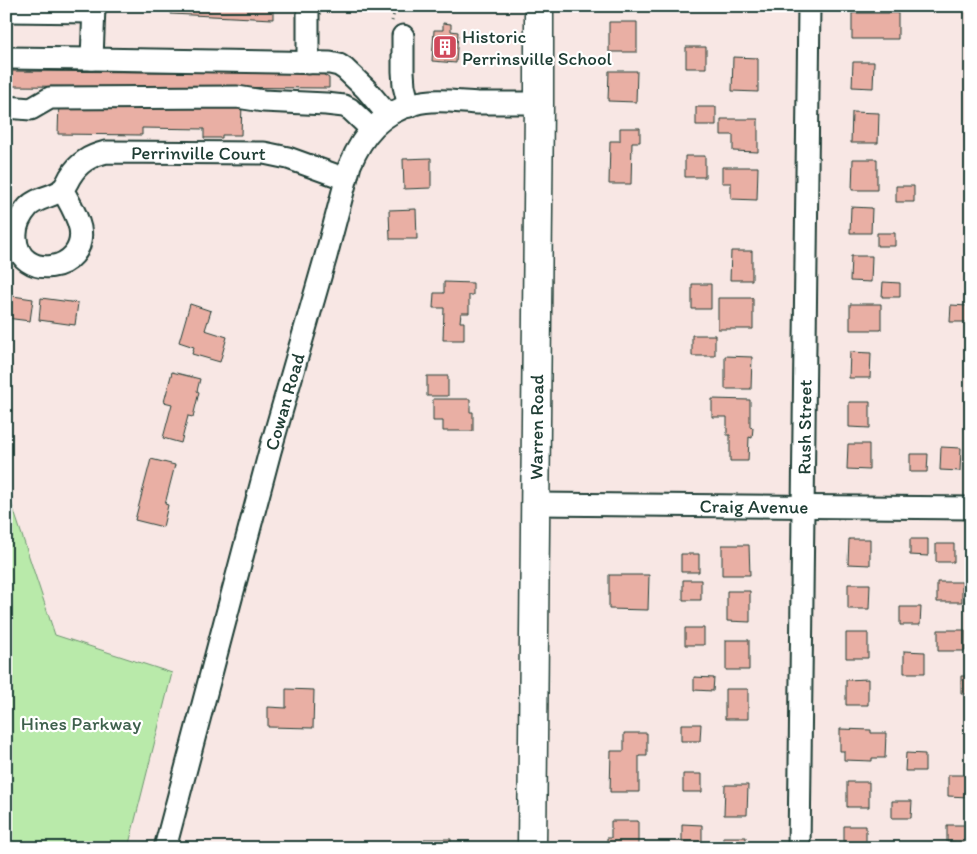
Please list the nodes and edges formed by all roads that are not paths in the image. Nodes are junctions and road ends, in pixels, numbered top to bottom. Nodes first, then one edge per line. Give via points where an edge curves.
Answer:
1 (308, 6) edge
2 (538, 6) edge
3 (809, 6) edge
4 (94, 9) edge
5 (6, 11) edge
6 (403, 36) dead end
7 (6, 58) edge
8 (92, 59) junction
9 (308, 63) junction
10 (539, 103) junction
11 (410, 106) junction
12 (6, 107) edge
13 (388, 114) junction
14 (371, 130) junction
15 (346, 179) junction
16 (62, 189) dead end
17 (536, 504) junction
18 (804, 507) junction
19 (971, 508) edge
20 (165, 848) edge
21 (532, 848) edge
22 (799, 848) edge

1 - 9 street
2 - 10 main road, Warren Road
3 - 18 street, Rush Street
4 - 5 street
4 - 8 street
6 - 11 street via 404,86
7 - 8 street
8 - 9 street
9 - 13 street via 339,65
10 - 11 street, Cowan Road via 451,101
10 - 17 main road, Warren Road
11 - 13 street, Cowan Road
12 - 14 street via 31,109 50,98 237,98 344,106
13 - 14 street, Cowan Road
14 - 15 street, Cowan Road via 356,152
15 - 16 street, Perrinville Court via 264,153 106,152 84,161
15 - 20 street, Cowan Road
17 - 18 street, Craig Avenue
17 - 21 main road, Warren Road
18 - 19 street, Craig Avenue
18 - 22 street, Rush Street

